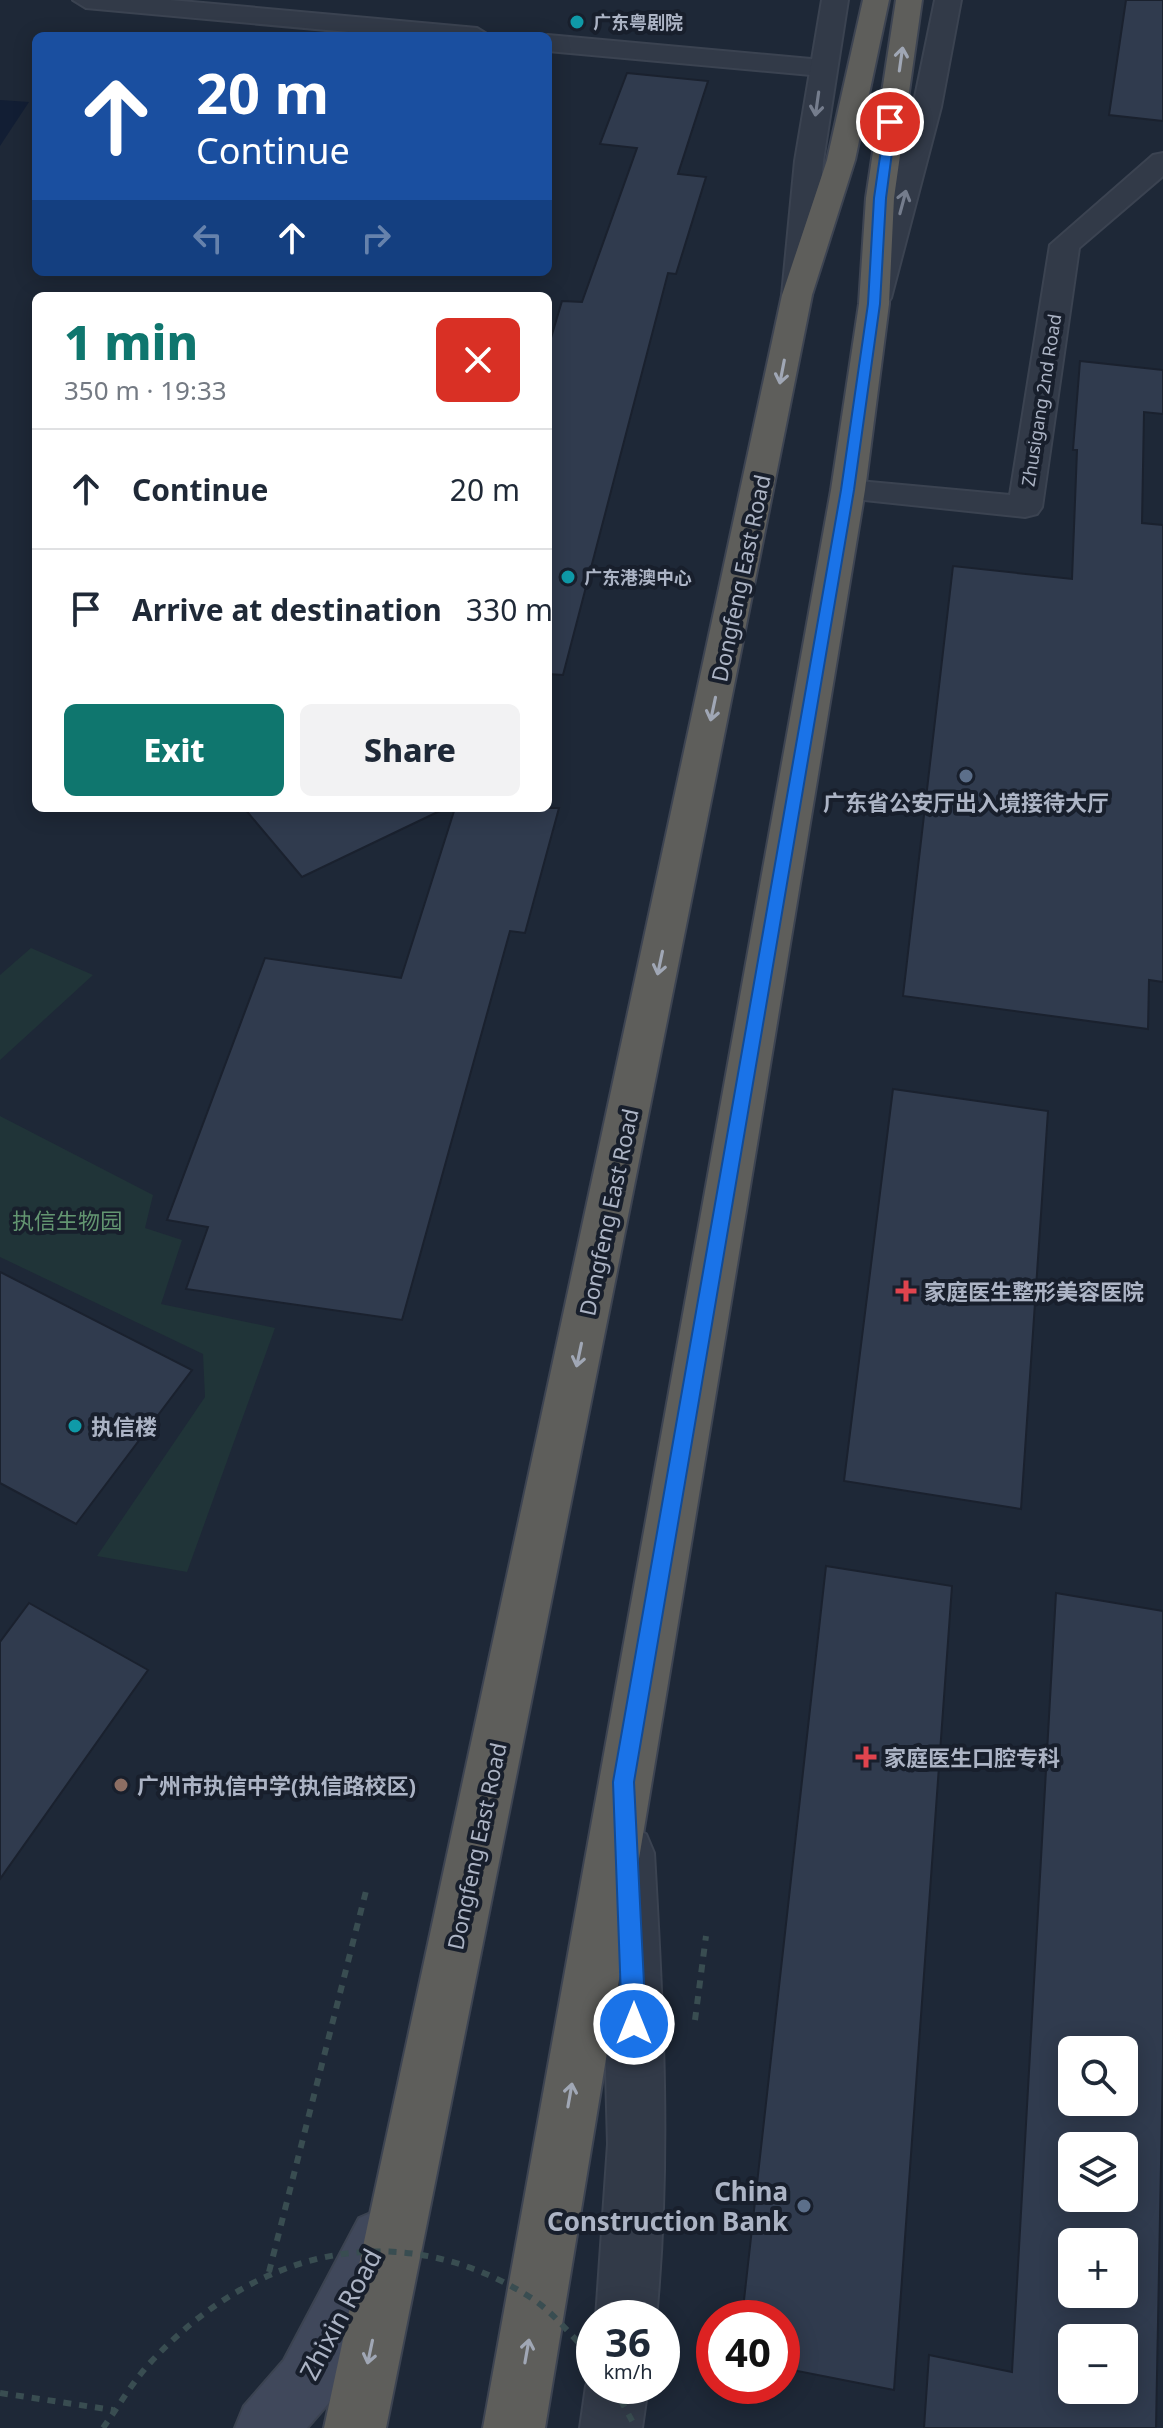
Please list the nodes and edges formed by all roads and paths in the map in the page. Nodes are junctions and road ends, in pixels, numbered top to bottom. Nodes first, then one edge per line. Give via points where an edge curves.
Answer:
1 (86, 0) edge
2 (835, 0) edge
3 (876, 0) edge
4 (909, 0) edge
5 (948, 0) edge
6 (434, 32) edge
7 (552, 43) edge
8 (822, 68) junction
9 (1163, 161) edge
10 (797, 295) junction
11 (874, 304) junction
12 (848, 490) junction
13 (623, 1782) junction
14 (366, 1891) dead end
15 (403, 2194) junction
16 (269, 2272) junction
17 (627, 2300) edge
18 (576, 2340) edge
19 (0, 2393) edge
20 (613, 2404) edge
21 (624, 2404) edge
22 (113, 2410) junction
23 (103, 2428) edge
24 (266, 2428) edge
25 (355, 2428) edge
26 (514, 2428) edge
27 (611, 2428) edge
28 (636, 2428) edge

1 - 6 street
2 - 8 street
3 - 10 highway, Dongfeng East Road via 841,160
11 -> 4 highway via 880,198
11 -> 5 street via 927,107
7 - 8 street
8 -> 10 street
9 - 12 street, Zhusigang 2nd Road via 1065,245 1025,507
10 -> 15 highway, Dongfeng East Road
11 - 12 highway
12 - 13 highway
13 - 17 street via 634,1976 636,2156
26 -> 13 highway
14 - 16 path
15 - 24 main road, Zhixin Road via 306,2382
15 -> 25 highway, Dongfeng East Road
16 - 18 path, bridge via 351,2252 397,2250 446,2258 521,2291
16 - 22 path, bridge via 236,2288 190,2323 159,2351
19 - 22 path
20 - 27 street
21 - 28 path, bridge
22 - 23 path, bridge

